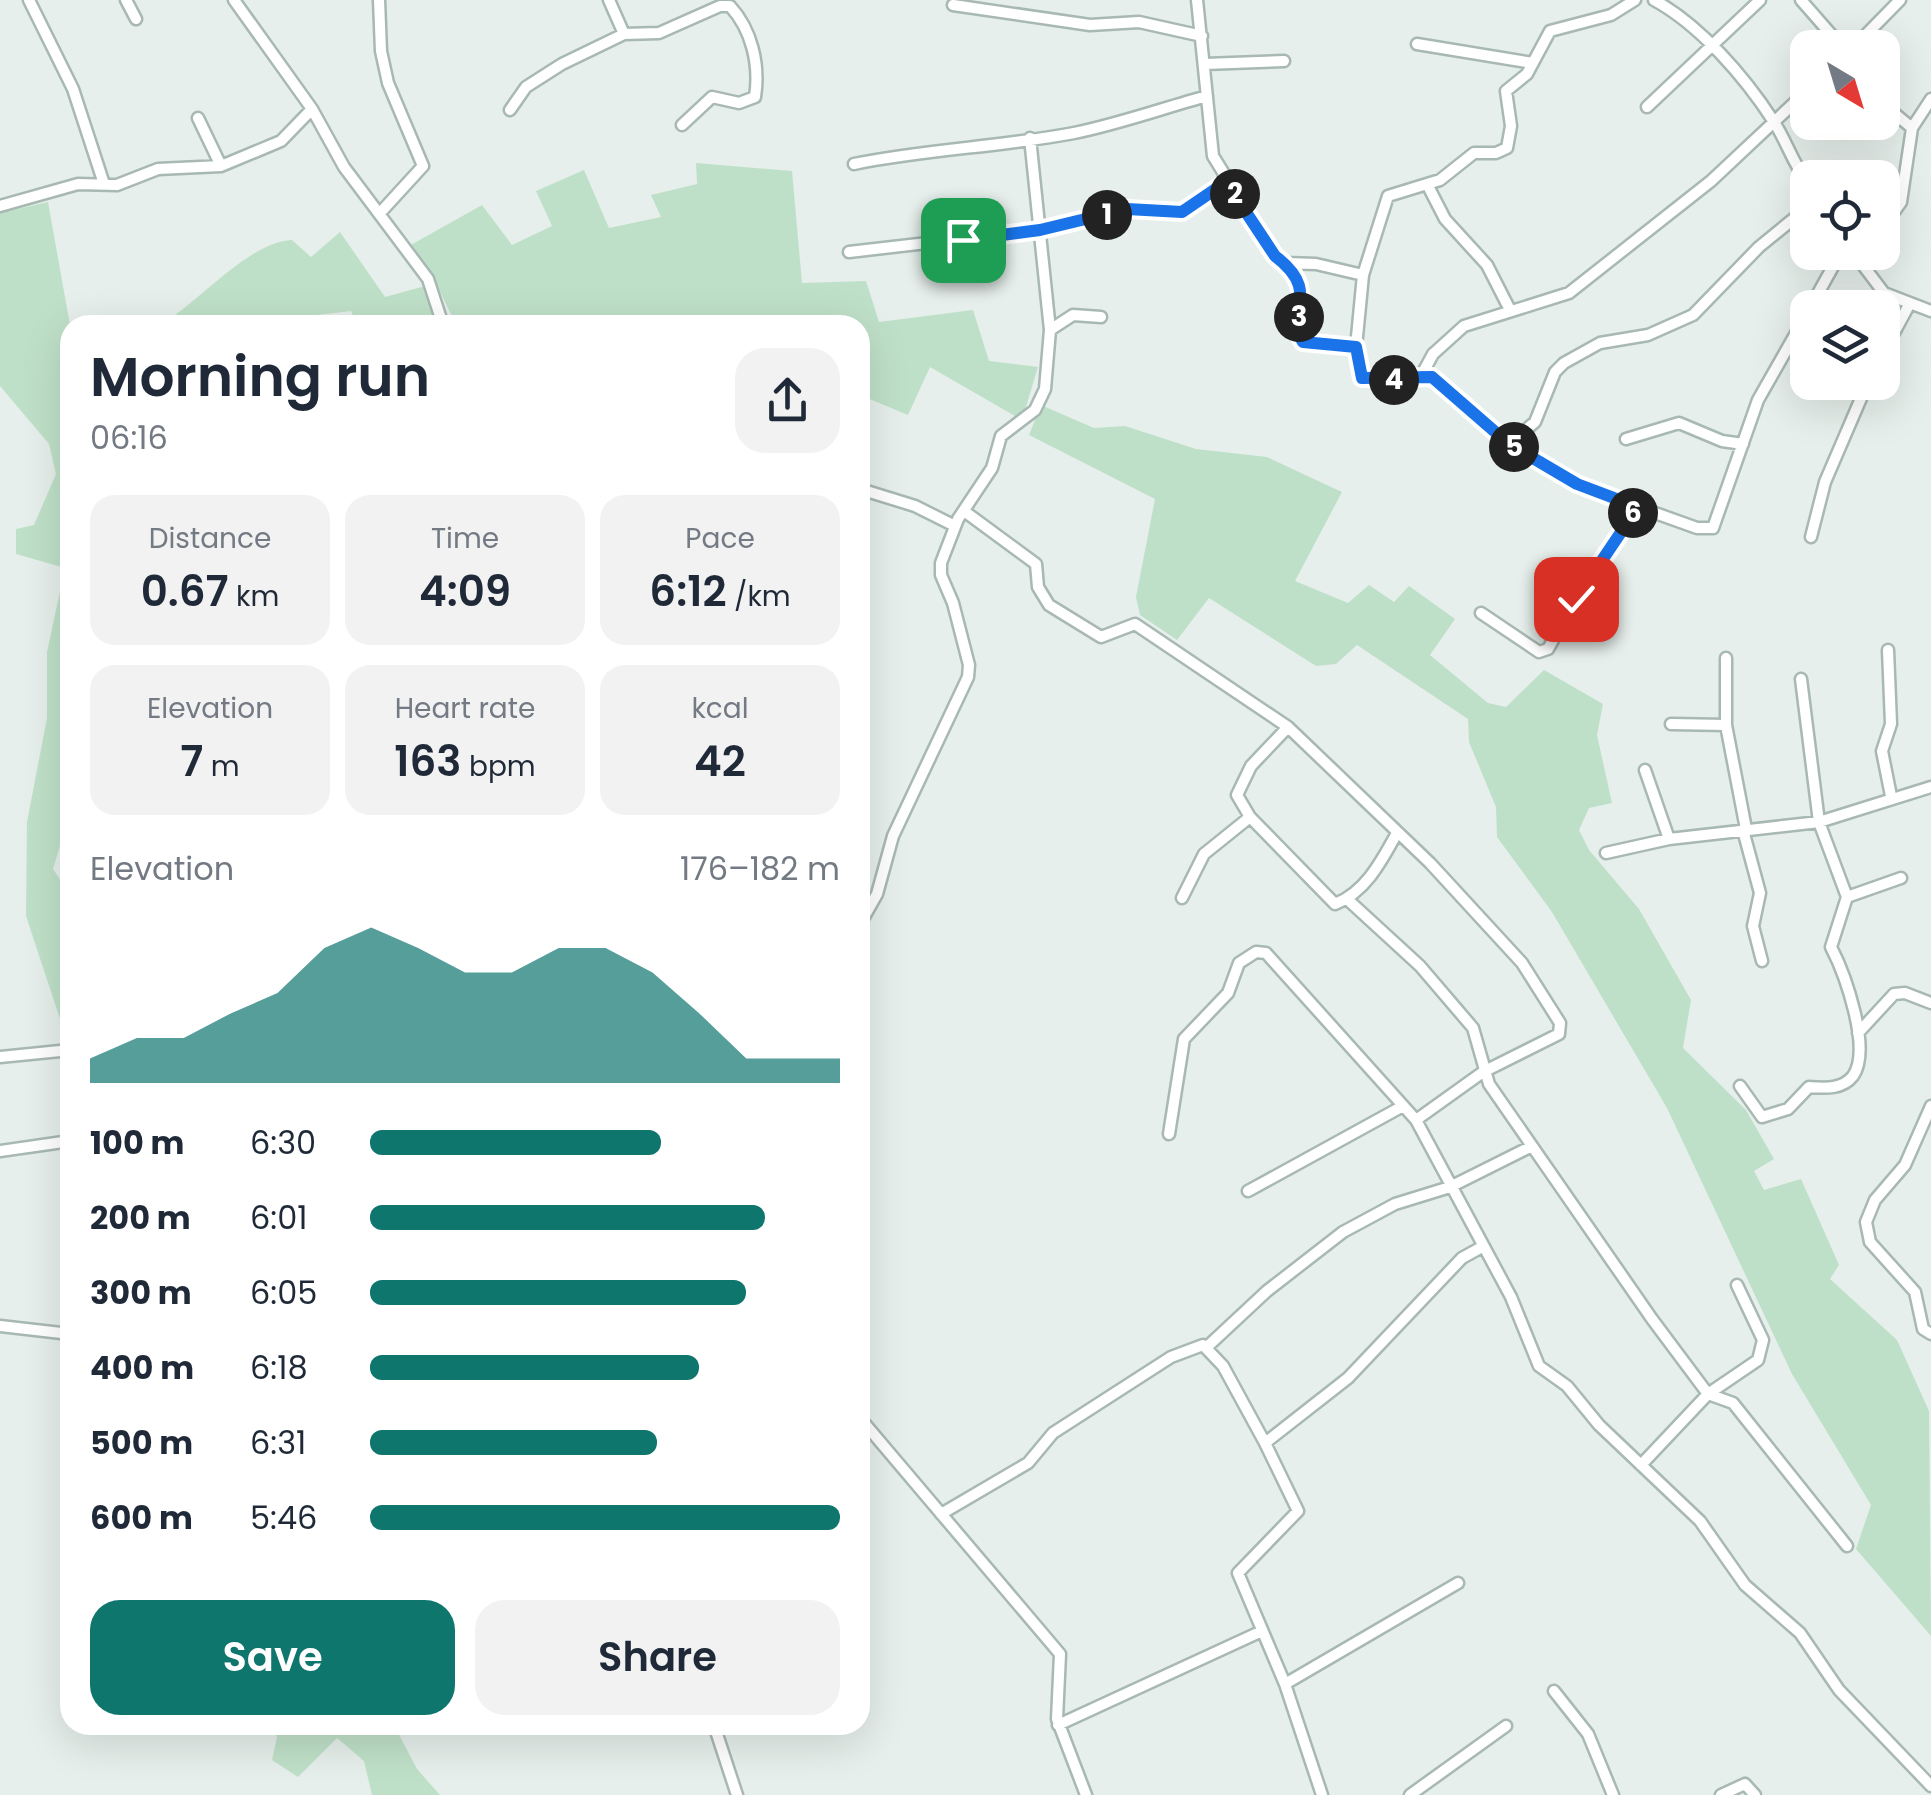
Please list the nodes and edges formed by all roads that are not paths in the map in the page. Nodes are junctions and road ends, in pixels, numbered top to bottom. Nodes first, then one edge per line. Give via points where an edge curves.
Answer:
1 (29, 0) edge
2 (126, 0) edge
3 (234, 0) edge
4 (379, 0) edge
5 (610, 0) edge
6 (1015, 0) edge
7 (1197, 0) edge
8 (1635, 0) edge
9 (1654, 0) edge
10 (1760, 0) edge
11 (1801, 0) edge
12 (1900, 0) edge
13 (953, 5) dead end
14 (1016, 16) junction
15 (136, 19) dead end
16 (1827, 30) edge
17 (1871, 30) edge
18 (624, 34) junction
19 (1202, 36) junction
20 (1417, 44) dead end
21 (1712, 49) junction
22 (1284, 61) dead end
23 (1533, 63) junction
24 (1205, 64) junction
25 (1207, 96) junction
26 (1931, 99) edge
27 (1790, 102) edge
28 (1647, 107) dead end
29 (312, 110) junction
30 (510, 110) dead end
31 (198, 118) dead end
32 (1900, 118) edge
33 (1775, 123) junction
34 (682, 125) dead end
35 (1912, 128) junction
36 (1030, 138) junction
37 (1795, 160) edge
38 (854, 164) dead end
39 (221, 166) junction
40 (1226, 182) junction
41 (104, 184) junction
42 (1428, 186) junction
43 (1900, 203) edge
44 (0, 206) edge
45 (380, 213) junction
46 (1790, 223) edge
47 (1040, 230) junction
48 (849, 252) dead end
49 (1286, 263) junction
50 (1868, 270) edge
51 (1362, 275) junction
52 (1909, 305) junction
53 (1510, 310) junction
54 (1931, 311) edge
55 (439, 315) edge
56 (1101, 317) dead end
57 (1900, 322) edge
58 (1050, 330) junction
59 (1790, 344) edge
60 (1356, 347) junction
61 (1421, 376) junction
62 (1860, 400) edge
63 (1626, 439) dead end
64 (1509, 444) junction
65 (1743, 444) junction
66 (870, 492) edge
67 (1638, 507) junction
68 (964, 511) junction
69 (955, 526) junction
70 (1811, 537) dead end
71 (1481, 612) dead end
72 (1888, 650) dead end
73 (1726, 658) dead end
74 (1801, 679) dead end
75 (1671, 724) dead end
76 (1726, 725) junction
77 (1288, 726) junction
78 (1645, 770) dead end
79 (1931, 787) edge
80 (1890, 796) junction
81 (1250, 816) junction
82 (1819, 822) junction
83 (1744, 829) junction
84 (1397, 833) junction
85 (1669, 839) junction
86 (1606, 853) dead end
87 (1900, 878) dead end
88 (1847, 896) junction
89 (1182, 898) dead end
90 (1347, 899) junction
91 (870, 905) edge
92 (1762, 961) dead end
93 (1931, 1002) edge
94 (1858, 1033) junction
95 (60, 1051) edge
96 (0, 1057) edge
97 (1484, 1072) junction
98 (1740, 1086) dead end
99 (1403, 1106) junction
100 (1931, 1106) edge
101 (1416, 1120) junction
102 (1169, 1134) dead end
103 (60, 1142) edge
104 (1532, 1146) junction
105 (0, 1151) edge
106 (1450, 1188) junction
107 (1248, 1191) dead end
108 (1482, 1247) junction
109 (1736, 1286) dead end
110 (0, 1326) edge
111 (60, 1333) edge
112 (1931, 1334) edge
113 (1208, 1346) junction
114 (1708, 1394) junction
115 (870, 1430) edge
116 (1266, 1443) junction
117 (1641, 1465) junction
118 (941, 1514) junction
119 (1847, 1546) dead end
120 (1458, 1583) dead end
121 (1262, 1631) junction
122 (1285, 1684) junction
123 (1554, 1691) dead end
124 (1058, 1725) junction
125 (1506, 1726) dead end
126 (717, 1735) edge
127 (1931, 1786) edge
128 (737, 1795) edge
129 (1086, 1795) edge
130 (1322, 1795) edge
131 (1410, 1795) edge
132 (1613, 1795) edge
133 (1721, 1795) edge
134 (1756, 1795) edge

1 - 41 street via 73,89
2 - 15 street
3 - 29 street
4 - 45 street via 388,83 423,166
5 - 18 street
6 - 14 street
7 - 19 street
8 - 23 street via 1611,15 1558,26
9 - 21 street via 1678,13
10 - 21 street
11 - 16 street
12 - 17 street
13 - 14 street
14 - 19 street via 1090,26 1126,20
18 - 30 street via 540,76
18 - 34 street via 659,34 720,6 736,12 754,52 755,97 739,103 712,97
19 - 24 street
20 - 23 street
21 - 28 street
21 - 33 street
22 - 24 street
23 - 42 street via 1504,98 1511,126 1507,148 1468,155
24 - 25 street
25 - 36 street via 1073,133
25 - 40 street via 1213,156
26 - 35 street
27 - 33 street
29 - 39 street via 281,142
29 - 45 street
31 - 39 street
32 - 35 street
33 - 37 street
33 - 53 street via 1569,293
35 - 43 street
36 - 38 street
36 - 47 street
39 - 41 street via 158,168 133,181
40 - 47 street via 1182,212 1127,209
40 - 49 street
41 - 44 street via 65,186
42 - 51 street via 1397,192 1383,203
42 - 53 street
45 - 55 street via 428,279
46 - 64 street via 1693,315 1648,335 1600,343 1564,363 1542,411
47 - 48 street
47 - 58 street
49 - 51 street
49 - 60 street via 1302,290 1297,332 1303,342
50 - 52 street via 1884,293
51 - 60 street
52 - 54 street
52 - 57 street
53 - 61 street via 1464,326 1433,354
56 - 58 street via 1073,315
58 - 68 street via 1042,400 1001,436 992,468
59 - 65 street via 1758,400
60 - 61 street via 1362,378
61 - 64 street via 1438,382
62 - 70 street via 1824,482
63 - 65 street via 1680,423
64 - 67 street via 1577,484
65 - 67 street via 1713,528
66 - 69 street
67 - 71 street via 1548,650 1539,652
68 - 69 street
68 - 77 street via 1036,564 1038,588 1053,609 1101,637 1135,624
69 - 91 street via 940,575 954,603 968,676 893,836
72 - 80 street via 1892,724 1882,756
73 - 76 street
74 - 82 street
75 - 76 street
76 - 83 street
77 - 81 street via 1251,766 1237,795
77 - 84 street
78 - 85 street
79 - 80 street
80 - 82 street
81 - 89 street via 1204,854
81 - 90 street via 1326,898 1336,904
82 - 83 street
82 - 88 street
83 - 85 street
83 - 92 street via 1760,893 1752,926
84 - 90 street via 1373,873
84 - 97 street via 1522,962 1560,1022 1554,1040
85 - 86 street
87 - 88 street
88 - 94 street via 1832,947
90 - 97 street via 1420,966 1473,1028
93 - 94 street via 1894,994
94 - 98 street via 1862,1051 1853,1076 1833,1088 1802,1090 1788,1109 1762,1117
95 - 96 street
97 - 101 street
97 - 104 street
99 - 101 street
99 - 102 street via 1278,965 1256,952 1239,963 1228,993 1184,1039
99 - 107 street
100 - 112 street via 1905,1165 1866,1222 1870,1242 1912,1287 1923,1329
101 - 106 street
103 - 105 street
104 - 106 street
104 - 114 street
106 - 108 street
106 - 113 street via 1395,1204 1343,1232
108 - 116 street via 1462,1258 1348,1378
108 - 117 street via 1540,1366
109 - 114 street via 1763,1340 1762,1351 1746,1372
110 - 111 street
113 - 116 street
113 - 118 street via 1171,1357 1053,1433 1028,1463
114 - 117 street
114 - 119 street via 1733,1403
115 - 118 street
116 - 121 street via 1298,1511 1238,1573
117 - 127 street via 1700,1521 1745,1584 1800,1633 1839,1690
118 - 124 street via 1060,1654
120 - 122 street
121 - 122 street
121 - 124 street
122 - 130 street
123 - 132 street via 1588,1734
124 - 129 street
125 - 131 street
126 - 128 street
133 - 134 street via 1745,1784

